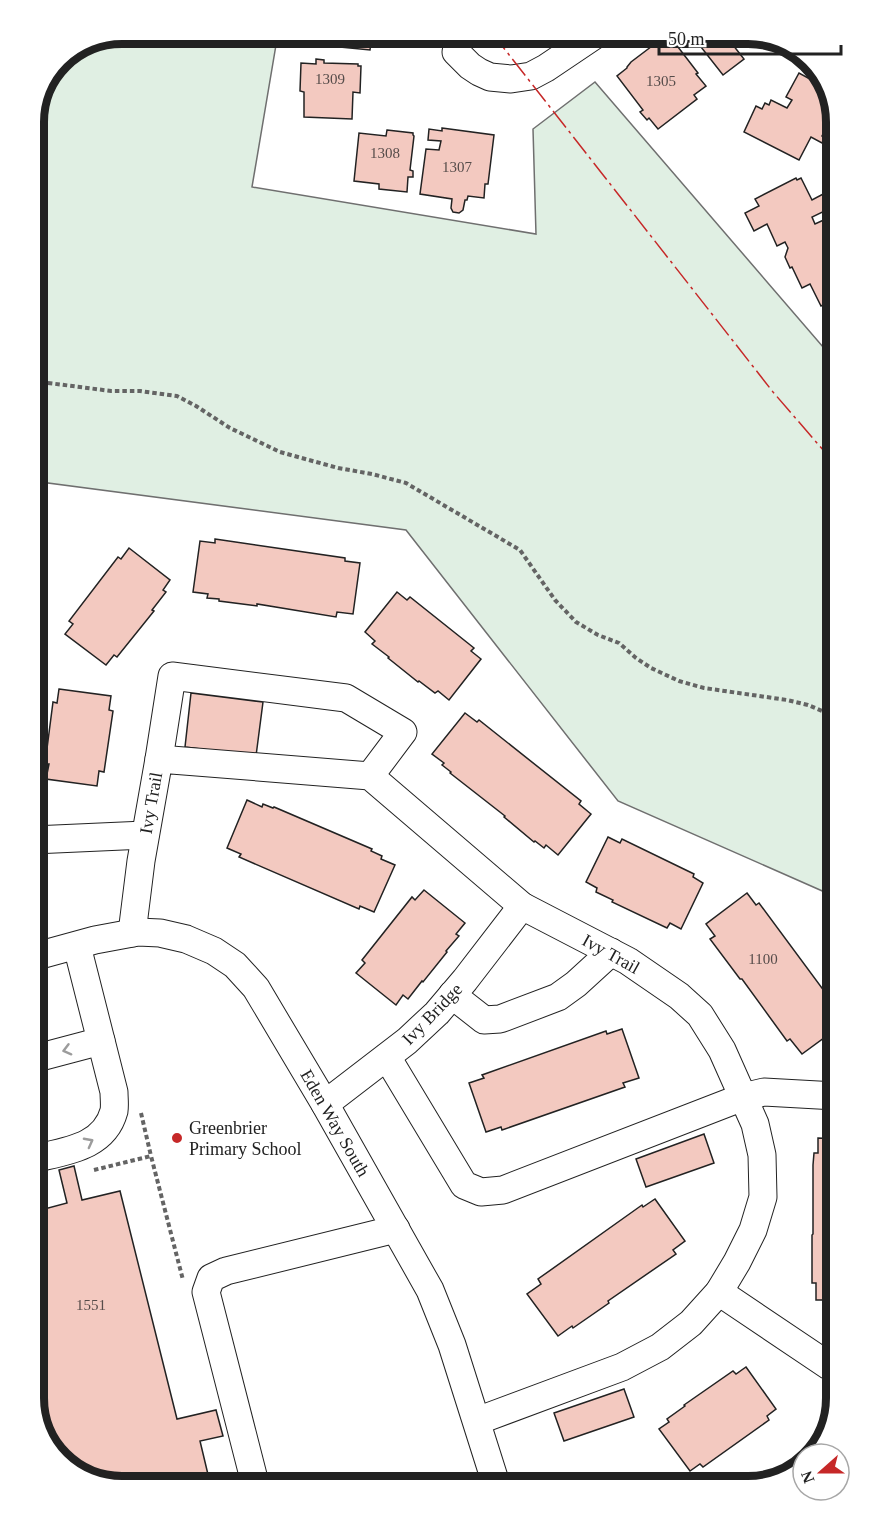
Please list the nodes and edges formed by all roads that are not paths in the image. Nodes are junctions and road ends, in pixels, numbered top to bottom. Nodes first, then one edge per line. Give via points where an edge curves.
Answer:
1 (582, 44) edge
2 (456, 52) dead end
3 (159, 759) junction
4 (370, 776) junction
5 (146, 835) junction
6 (44, 840) edge
7 (522, 906) junction
8 (132, 933) junction
9 (77, 946) junction
10 (611, 952) junction
11 (44, 954) edge
12 (452, 995) junction
13 (101, 1041) junction
14 (44, 1056) edge
15 (387, 1057) junction
16 (826, 1095) edge
17 (743, 1097) junction
18 (325, 1104) junction
19 (44, 1156) edge
20 (396, 1228) junction
21 (719, 1292) junction
22 (826, 1364) edge
23 (477, 1421) junction
24 (253, 1476) edge
25 (494, 1476) edge

1 - 2 street via 531,76 511,79 479,72
3 - 4 street, Ivy Trail
3 - 4 street via 172,676 346,698 403,732
3 - 5 street, Ivy Trail
4 - 7 street, Ivy Trail
5 - 6 street
5 - 8 street, Ivy Trail
7 - 10 street, Ivy Trail
7 - 12 street, Ivy Bridge
8 - 9 street, Eden Way South
8 - 18 street, Eden Way South via 160,933 186,939 235,965 255,988
9 - 11 street, Eden Way South
9 - 13 street
10 - 12 street via 558,997 500,1019 484,1020
10 - 17 street, Ivy Trail via 679,996 700,1015 722,1050
12 - 15 street, Ivy Bridge
13 -> 14 street
19 -> 13 street via 95,1140 108,1126 114,1092
15 - 17 street via 464,1185 481,1192 503,1190
15 - 18 street, Ivy Bridge
16 - 17 street via 764,1092
17 - 21 street, Ivy Trail via 762,1155 763,1197 753,1230
18 - 20 street, Eden Way South
20 - 23 street, Eden Way South via 430,1290
20 - 24 street via 211,1278 206,1292
21 - 22 street
21 - 23 street, Ivy Trail via 691,1323 660,1347 622,1367
23 - 25 street, Eden Way South

